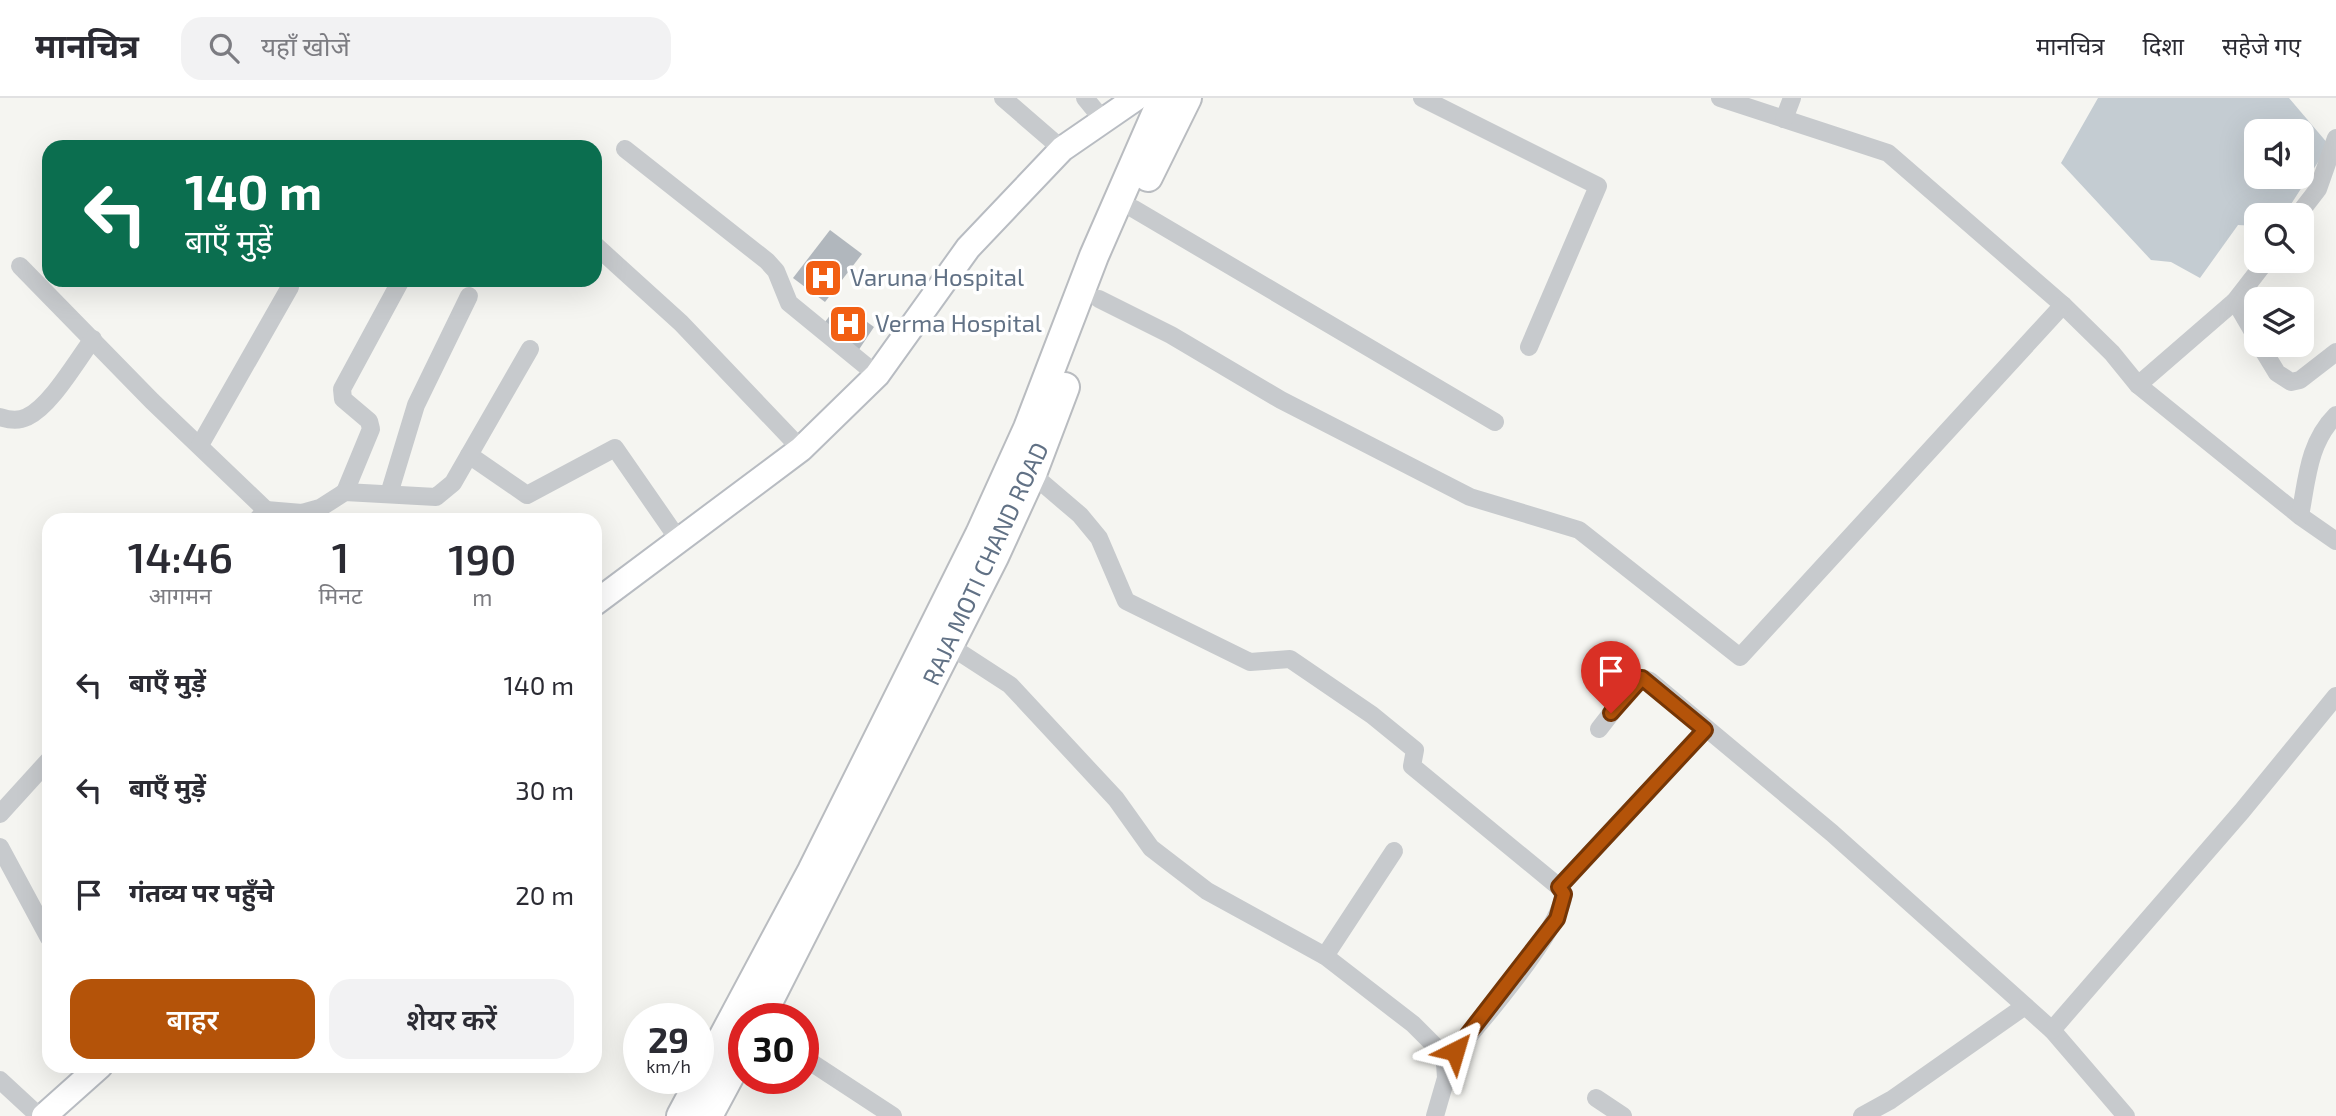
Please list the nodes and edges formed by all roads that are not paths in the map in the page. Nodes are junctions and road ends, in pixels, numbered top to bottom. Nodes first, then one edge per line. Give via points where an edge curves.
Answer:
1 (1003, 98) edge
2 (1085, 98) edge
3 (1136, 98) edge
4 (1163, 98) edge
5 (1187, 98) edge
6 (1422, 98) edge
7 (1720, 98) edge
8 (1792, 98) edge
9 (1784, 119) junction
10 (1103, 120) junction
11 (2336, 138) edge
12 (625, 149) dead end
13 (1062, 149) junction
14 (2307, 203) edge
15 (1134, 209) junction
16 (602, 251) edge
17 (20, 266) dead end
18 (2257, 273) edge
19 (290, 287) dead end
20 (397, 287) edge
21 (469, 296) dead end
22 (1098, 299) junction
23 (2235, 301) junction
24 (2063, 305) junction
25 (2244, 316) edge
26 (93, 339) junction
27 (1529, 347) dead end
28 (530, 349) dead end
29 (2336, 352) edge
30 (2267, 357) edge
31 (877, 375) junction
32 (2138, 385) junction
33 (2336, 415) edge
34 (0, 417) edge
35 (1495, 422) dead end
36 (200, 445) junction
37 (802, 449) junction
38 (469, 455) junction
39 (1032, 474) junction
40 (345, 492) junction
41 (389, 494) junction
42 (259, 513) edge
43 (302, 513) edge
44 (2300, 516) junction
45 (678, 539) junction
46 (2336, 541) edge
47 (602, 598) edge
48 (950, 646) junction
49 (2336, 696) edge
50 (1599, 729) dead end
51 (1705, 730) junction
52 (42, 768) edge
53 (0, 814) edge
54 (0, 847) edge
55 (1394, 851) dead end
56 (1559, 887) junction
57 (42, 925) edge
58 (1325, 956) junction
59 (768, 1003) edge
60 (2025, 1006) junction
61 (2052, 1030) junction
62 (1445, 1063) junction
63 (819, 1067) edge
64 (92, 1073) edge
65 (728, 1079) edge
66 (0, 1080) edge
67 (1596, 1098) dead end
68 (42, 1116) edge
69 (681, 1116) edge
70 (708, 1116) edge
71 (893, 1116) edge
72 (1435, 1116) edge
73 (1623, 1116) edge
74 (1862, 1116) edge
75 (2126, 1116) edge

1 - 13 street
2 - 10 street
3 - 10 street
4 - 69 main road via 980,534 811,871
5 - 15 main road, RAJA MOTI CHAND ROAD
6 - 27 street via 1598,186
7 - 9 street
8 - 9 street
9 - 24 street via 1888,153
10 - 13 street
11 - 14 street via 2318,189
12 - 31 street via 767,261 789,303
13 - 31 street via 968,247
15 - 22 main road, RAJA MOTI CHAND ROAD
15 - 35 street
16 - 37 street via 681,323
17 - 26 street
18 - 23 street
19 - 36 street
20 - 40 street via 342,389 343,399 369,421 371,429
21 - 41 street via 416,405
22 - 24 street via 1470,498 1579,530 1740,657
22 - 39 main road, RAJA MOTI CHAND ROAD
23 - 25 street
23 - 32 street
24 - 32 street
26 - 34 street via 49,397 27,417
26 - 36 street
28 - 38 street
29 - 30 street via 2291,382 2277,373
31 - 37 street
32 - 44 street
33 - 44 street via 2312,453
36 - 42 street
37 - 45 street
38 - 41 street via 444,494
38 - 45 street via 527,495 615,448
39 - 48 main road, RAJA MOTI CHAND ROAD
39 - 56 street via 1080,515 1099,538 1126,601 1250,662 1290,659 1415,750 1412,766
40 - 41 street
40 - 43 street
44 - 46 street
45 - 47 street
48 - 58 street via 1010,685 1116,799 1151,848 1207,891
48 - 59 main road, RAJA MOTI CHAND ROAD
49 - 61 street
50 - 51 street via 1642,678
51 - 56 street
51 - 60 street via 1832,833
52 - 53 street
54 - 57 street
55 - 58 street
56 - 62 street via 1564,894 1557,919
58 - 62 street via 1413,1024
60 - 61 street
60 - 74 street
61 - 75 street
62 - 72 street via 1446,1078
63 - 71 street
64 - 68 street
65 - 70 main road
66 - 68 street
67 - 73 street

